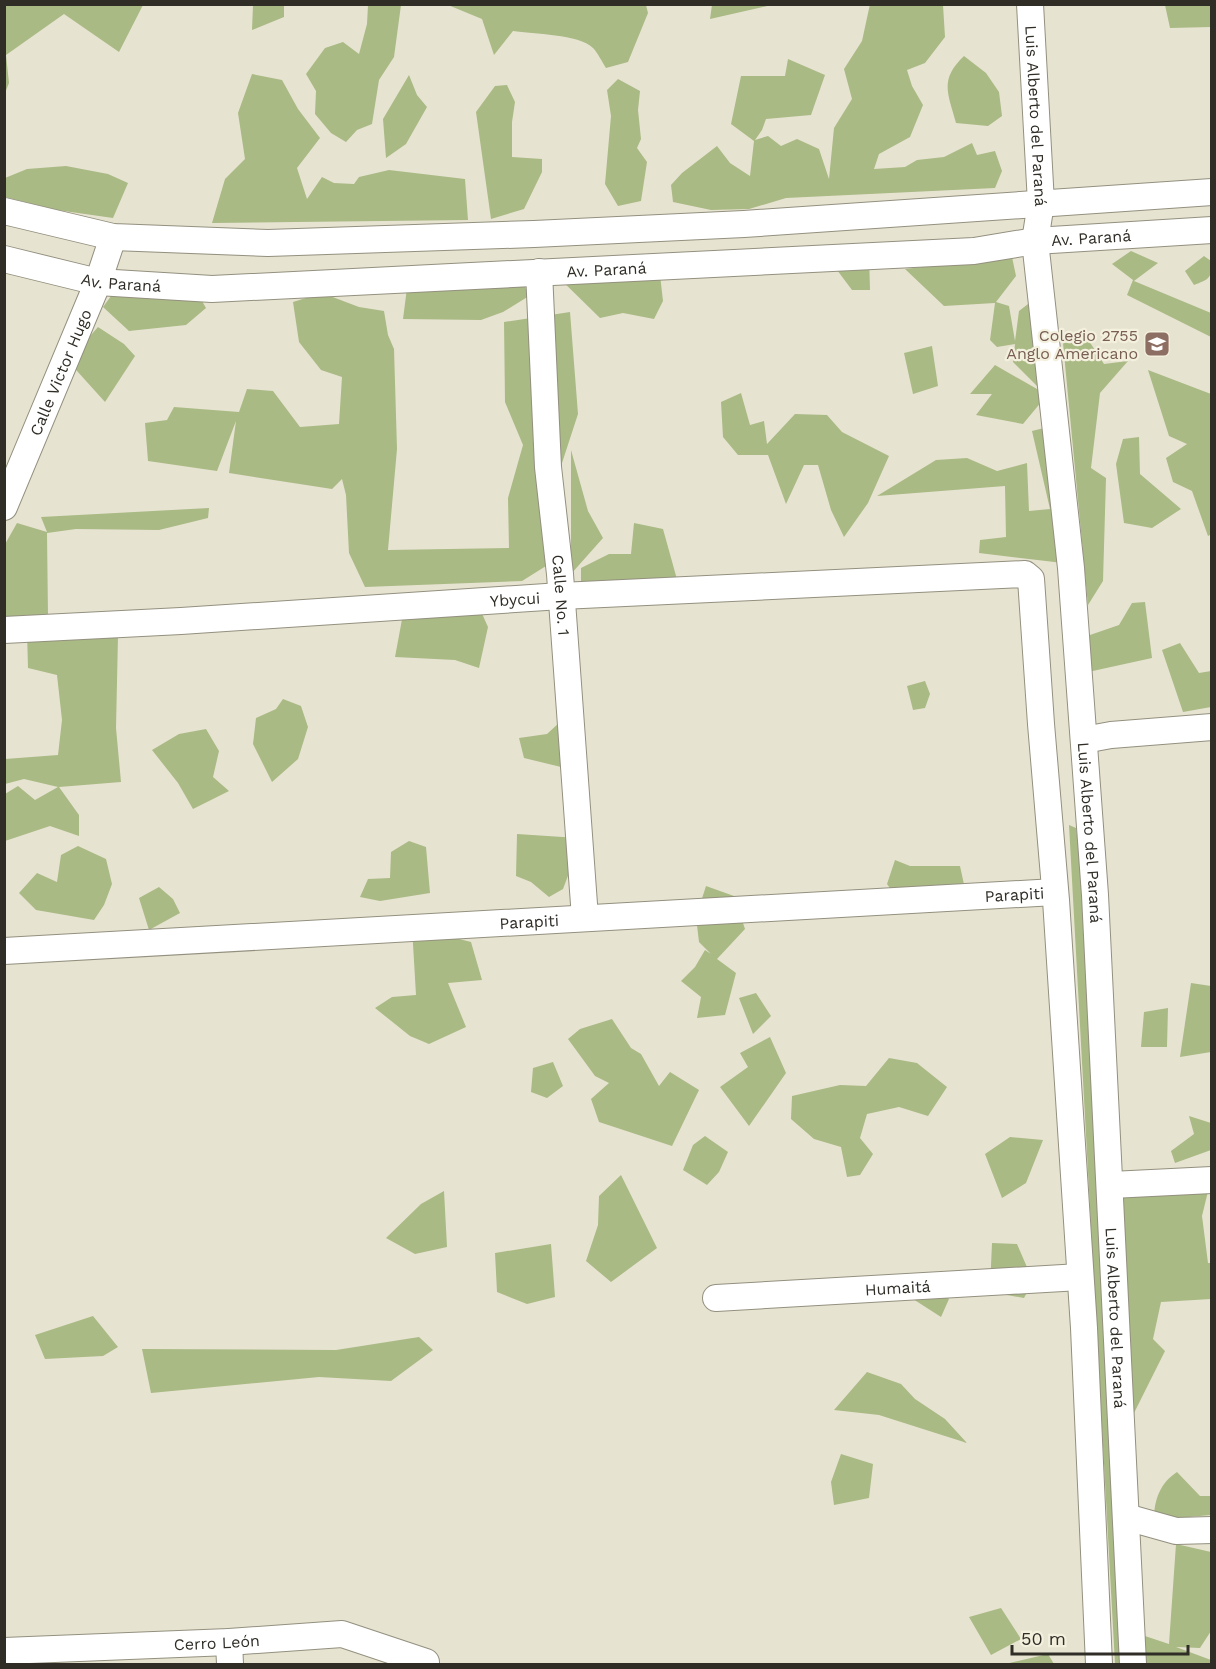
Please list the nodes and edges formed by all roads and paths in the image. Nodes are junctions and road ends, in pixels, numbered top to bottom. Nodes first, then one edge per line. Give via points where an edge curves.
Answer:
1 (1030, 4) edge
2 (1212, 192) edge
3 (1041, 203) junction
4 (4, 212) edge
5 (1212, 230) edge
6 (113, 237) junction
7 (1035, 241) junction
8 (4, 259) edge
9 (539, 272) junction
10 (98, 282) junction
11 (4, 507) edge
12 (561, 596) junction
13 (4, 630) edge
14 (1041, 724) junction
15 (1212, 727) edge
16 (1083, 729) junction
17 (1055, 892) junction
18 (585, 918) junction
19 (4, 951) edge
20 (1212, 1180) edge
21 (1111, 1185) junction
22 (1080, 1277) junction
23 (716, 1298) dead end
24 (1126, 1517) junction
25 (1212, 1530) edge
26 (4, 1652) edge
27 (229, 1653) edge
28 (426, 1662) dead end
29 (1100, 1665) edge
30 (1133, 1665) edge

1 - 3 street, Luis Alberto del Paraná
2 - 3 street
3 - 6 street via 534,234 268,243
3 - 7 street, Luis Alberto del Paraná
4 - 6 street
5 - 7 street, Av. Paraná
6 - 10 street, Calle Victor Hugo
7 - 9 street, Av. Paraná via 974,251
7 - 16 street, Luis Alberto del Paraná via 1071,568
8 - 10 street, Av. Paraná
9 - 10 street, Av. Paraná via 212,289
9 - 12 street, Calle No. 1 via 548,467
10 - 11 street, Calle Victor Hugo
12 - 13 street, Ybycui
12 - 14 street, Ybycui via 1025,574 1032,582
12 - 18 street, Calle No. 1
14 - 16 street
14 - 17 street
15 - 16 street via 1110,735
16 - 21 street, Luis Alberto del Paraná
17 - 18 street, Parapiti
17 - 22 street
18 - 19 street, Parapiti
20 - 21 street
21 - 24 street, Luis Alberto del Paraná
22 - 23 street, Humaitá
22 - 29 street
24 - 25 street via 1176,1531
24 - 30 street, Luis Alberto del Paraná
26 - 27 street, Cerro León
27 - 28 street, Cerro León via 342,1634

